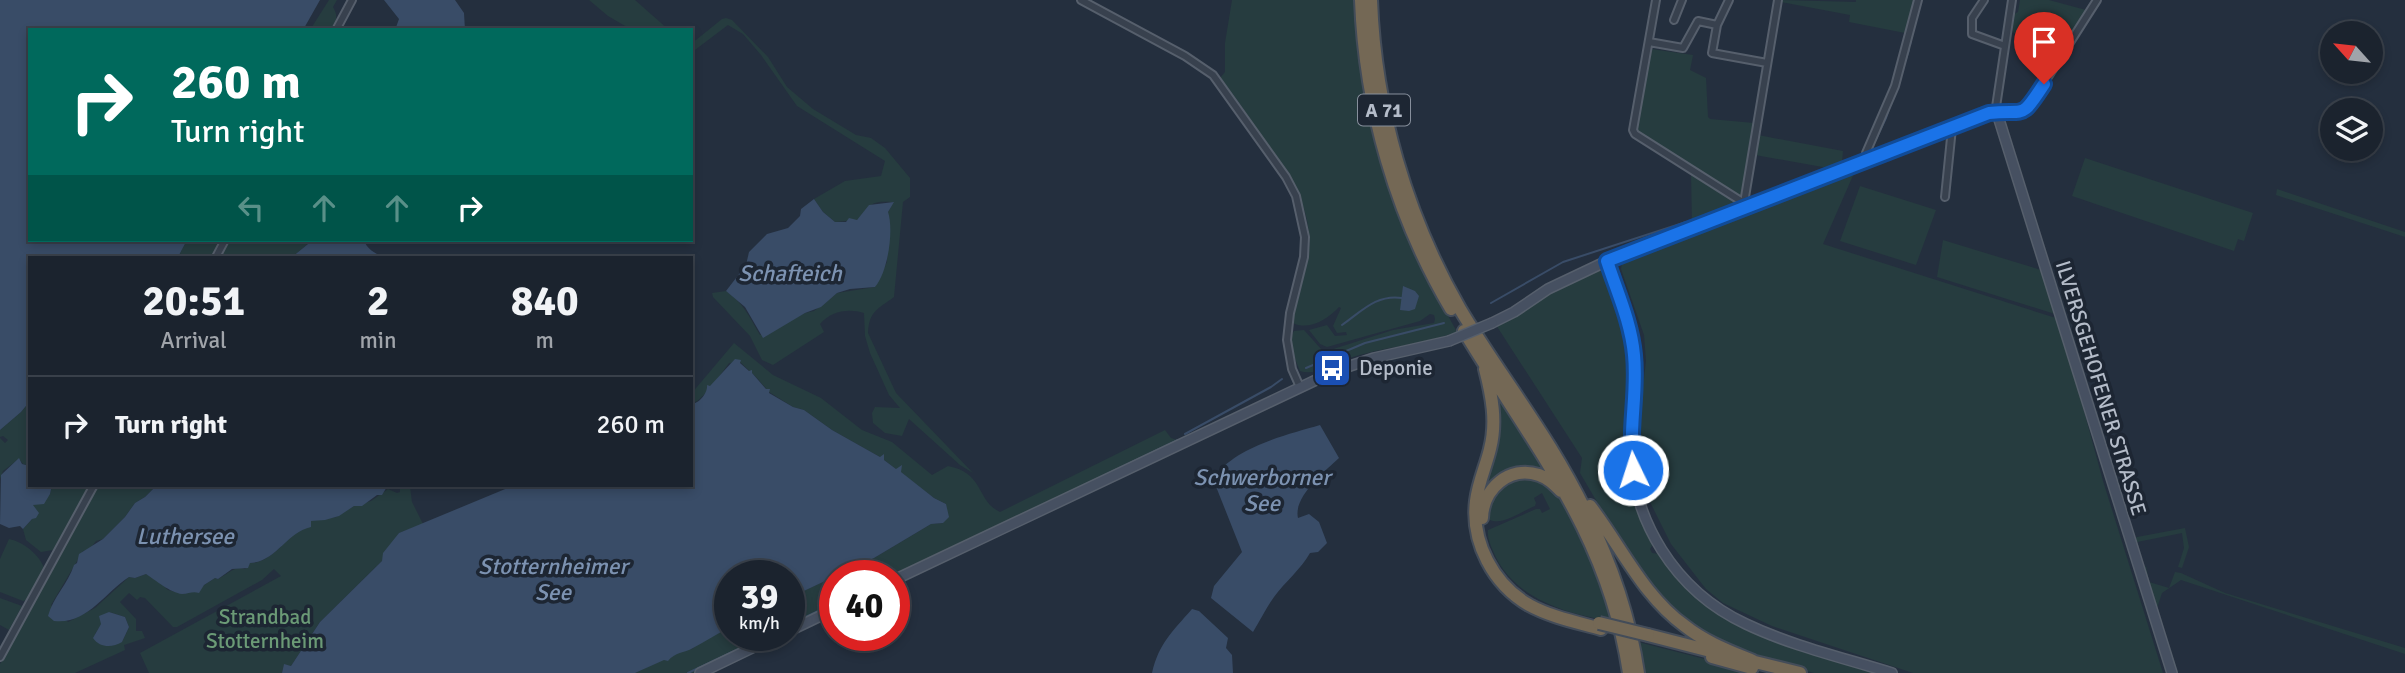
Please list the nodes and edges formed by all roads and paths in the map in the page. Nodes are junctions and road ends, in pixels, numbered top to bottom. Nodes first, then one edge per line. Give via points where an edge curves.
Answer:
1 (352, 0) edge
2 (1081, 0) edge
3 (1361, 0) edge
4 (1371, 0) edge
5 (1656, 0) edge
6 (1682, 0) edge
7 (1729, 0) edge
8 (1778, 0) edge
9 (1918, 0) edge
10 (1984, 0) edge
11 (2012, 0) edge
12 (2097, 0) edge
13 (1675, 20) dead end
14 (1717, 25) junction
15 (337, 28) edge
16 (1649, 42) junction
17 (2005, 46) junction
18 (1767, 63) junction
19 (1997, 113) junction
20 (1952, 128) junction
21 (1866, 161) junction
22 (1945, 197) dead end
23 (1745, 205) junction
24 (1607, 261) junction
25 (1482, 359) junction
26 (1300, 387) junction
27 (1572, 484) junction
28 (93, 487) edge
29 (1570, 499) junction
30 (910, 572) edge
31 (1600, 626) junction
32 (1649, 638) junction
33 (746, 651) edge
34 (0, 657) edge
35 (1753, 661) junction
36 (700, 673) edge
37 (1629, 673) edge
38 (1638, 673) edge
39 (1773, 673) edge
40 (1800, 673) edge
41 (1892, 673) edge
42 (2172, 673) edge

1 - 15 street
2 - 26 street via 1201,65 1222,84 1286,177 1296,196 1305,237 1287,340
3 - 25 highway, A 71 via 1373,100 1394,183 1434,278
4 - 27 highway, A 71 via 1387,121 1427,242 1461,309
5 - 16 street
6 - 13 street
7 - 14 street
8 - 18 street
9 - 21 street via 1895,86
10 - 17 street via 1972,18 1972,34
11 - 17 street
12 - 19 street via 2025,111
14 - 16 street via 1698,21 1684,48
14 - 18 street via 1712,53
16 - 23 street via 1635,134
17 - 19 street
18 - 23 street
19 - 20 street
19 - 42 street, ILVERSGEHOFENER STRASSE
20 - 21 street
20 - 22 street
21 - 23 street
23 - 24 street
24 - 26 street, bridge via 1449,341 1353,364
24 - 41 street via 1629,323 1634,355 1630,443 1639,503 1664,555 1695,590 1730,616
25 - 29 highway, A 71
25 - 31 highway via 1494,421 1476,498 1476,525 1483,551 1497,576 1530,606 1562,619
26 - 30 street
27 - 35 highway via 1674,618 1716,645
27 - 38 highway, A 71 via 1613,572
28 - 34 street
29 - 31 highway via 1536,474 1508,476 1488,493 1483,504 1484,538 1502,573 1522,593
29 - 37 highway, A 71 via 1615,607
31 - 32 highway, bridge
32 - 35 highway
32 - 39 highway
33 - 36 street
35 - 40 highway

